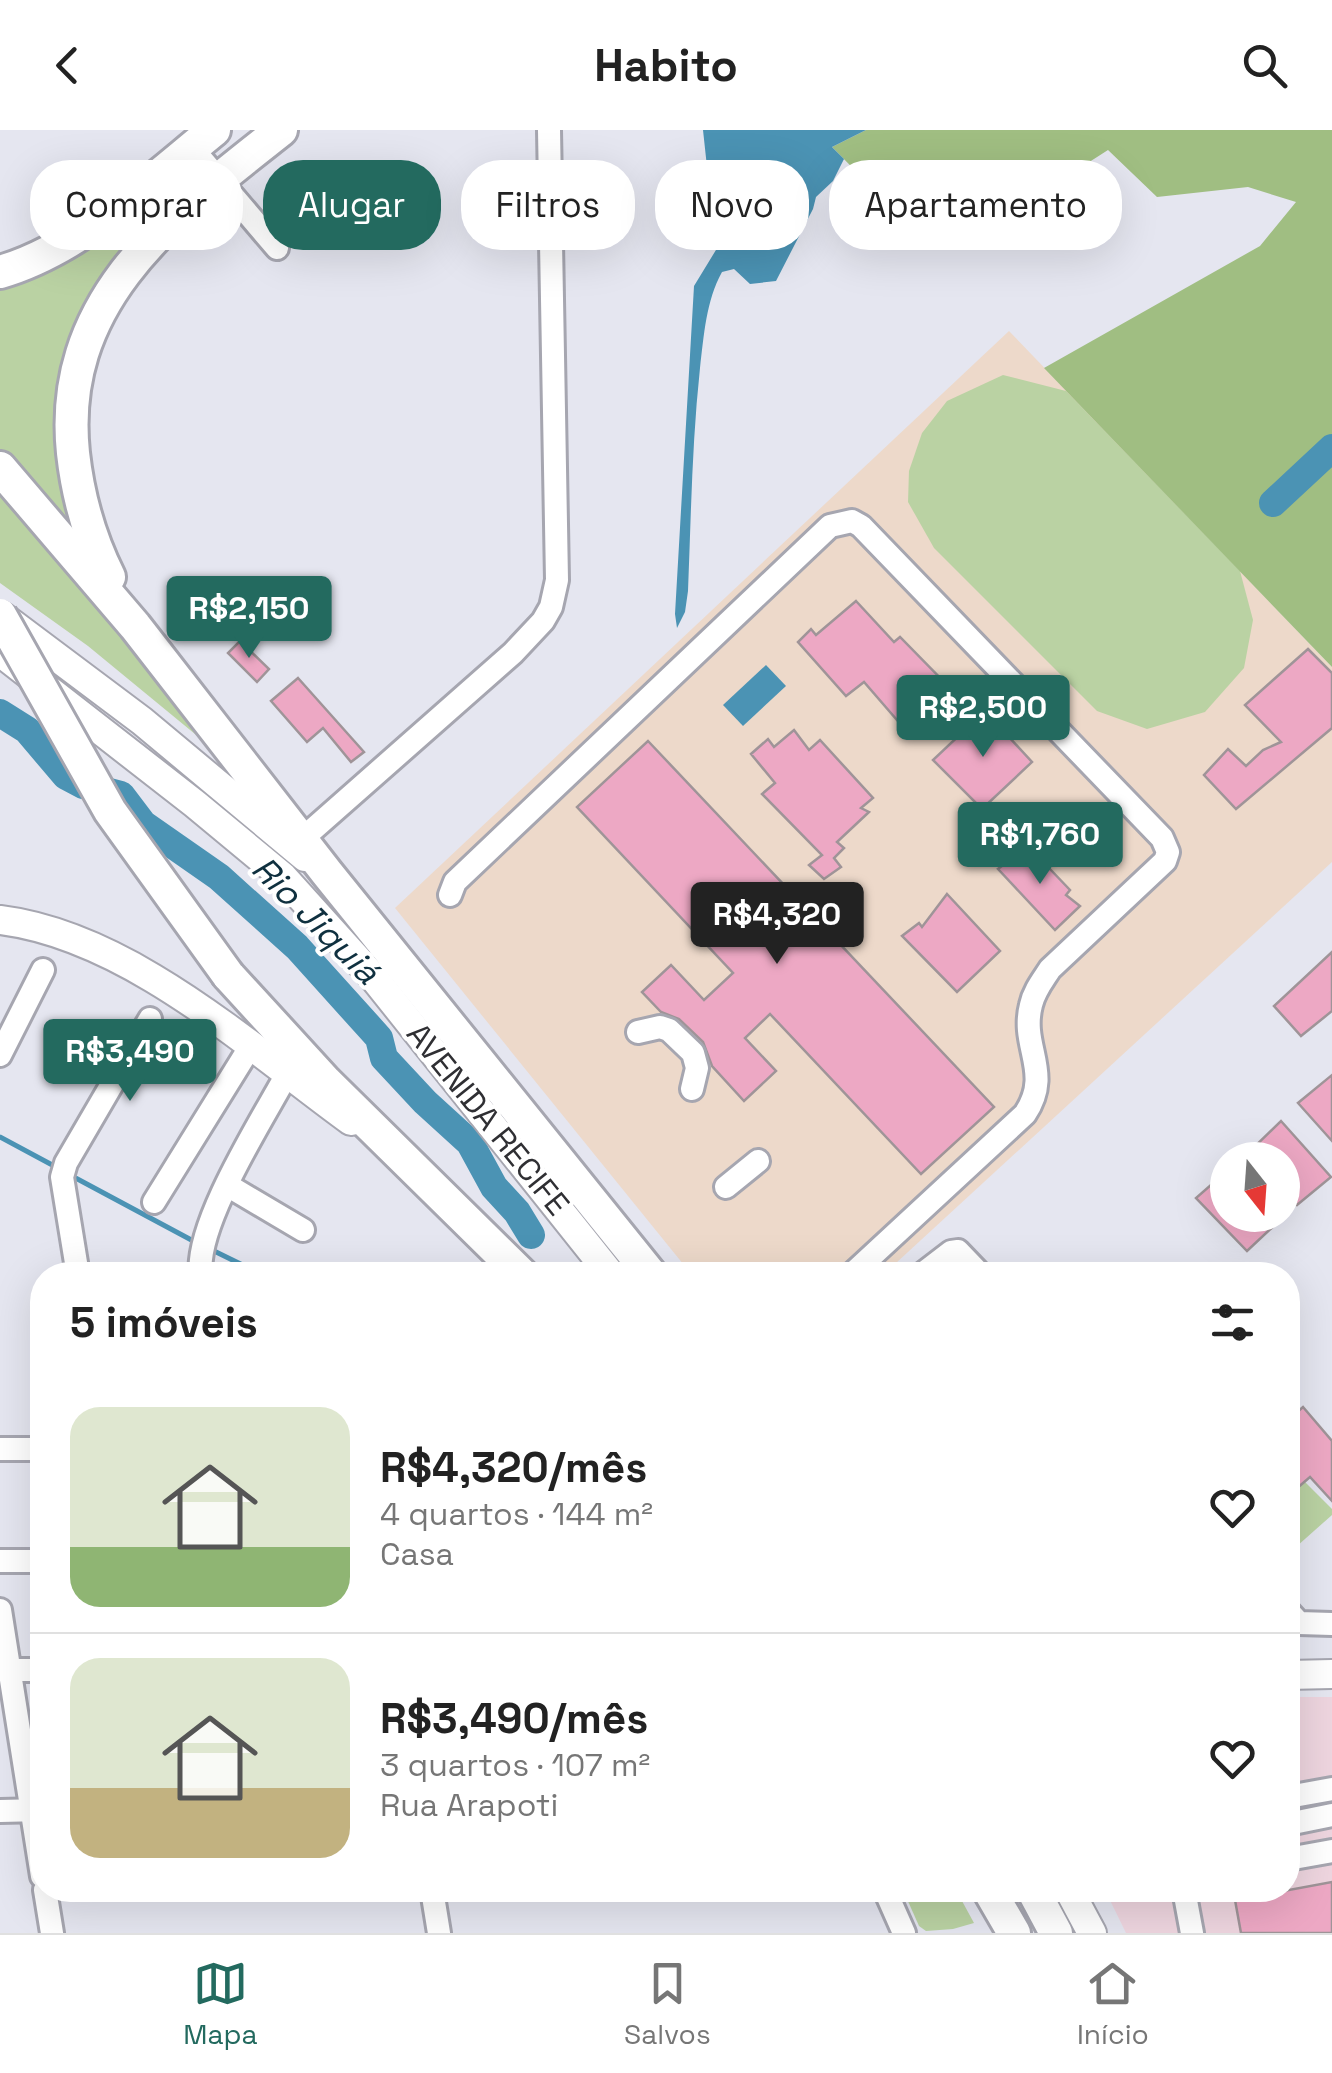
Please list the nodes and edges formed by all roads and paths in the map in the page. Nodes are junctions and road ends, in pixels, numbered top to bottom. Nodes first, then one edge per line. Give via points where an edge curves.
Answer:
1 (281, 130) edge
2 (549, 130) edge
3 (203, 139) edge
4 (243, 161) edge
5 (243, 207) edge
6 (263, 231) edge
7 (145, 250) edge
8 (0, 272) edge
9 (0, 468) edge
10 (0, 615) edge
11 (134, 626) junction
12 (0, 652) edge
13 (302, 839) junction
14 (326, 872) junction
15 (450, 895) dead end
16 (0, 920) edge
17 (43, 970) dead end
18 (150, 1019) dead end
19 (638, 1032) dead end
20 (3, 1041) edge
21 (250, 1047) junction
22 (286, 1074) junction
23 (692, 1090) dead end
24 (399, 1156) junction
25 (758, 1161) dead end
26 (226, 1185) junction
27 (726, 1187) dead end
28 (154, 1202) dead end
29 (302, 1230) dead end
30 (202, 1256) edge
31 (76, 1262) edge
32 (509, 1262) edge
33 (601, 1262) edge
34 (641, 1262) edge
35 (865, 1262) edge
36 (938, 1262) edge
37 (969, 1262) edge
38 (0, 1449) edge
39 (30, 1449) edge
40 (0, 1561) edge
41 (30, 1561) edge
42 (0, 1610) edge
43 (1300, 1623) edge
44 (1332, 1624) edge
45 (5, 1670) edge
46 (1300, 1674) edge
47 (1332, 1674) edge
48 (30, 1779) edge
49 (1332, 1789) edge
50 (1300, 1795) edge
51 (30, 1810) edge
52 (0, 1811) edge
53 (1332, 1814) edge
54 (1300, 1821) edge
55 (1332, 1851) edge
56 (1300, 1857) edge
57 (47, 1902) edge
58 (434, 1902) edge
59 (890, 1902) edge
60 (997, 1902) edge
61 (1039, 1902) edge
62 (1075, 1902) edge
63 (1186, 1902) edge
64 (52, 1933) edge
65 (439, 1933) edge
66 (904, 1933) edge
67 (1014, 1933) edge
68 (1056, 1933) edge
69 (1092, 1933) edge
70 (1192, 1933) edge

1 - 4 highway
2 - 13 street via 557,580 551,607 482,682
3 - 8 highway via 62,245
5 - 6 street
7 - 11 highway via 95,318 80,354 69,416 82,515
9 - 11 highway
10 - 14 main road via 142,720
10 - 24 highway, bridge via 110,810 228,975
11 - 13 highway
12 - 33 main road, AVENIDA RECIFE via 282,876 374,978
13 - 14 highway
14 - 34 highway
15 - 35 street via 454,882 830,526 861,526 1162,838 1168,852 1038,988 1029,1022 1038,1084 1025,1114
16 - 21 main road via 48,930 112,957
17 - 20 street
18 - 31 street via 64,1170
19 - 23 street via 669,1030 693,1053
21 - 22 main road
21 - 28 street
22 - 24 main road
22 - 26 street
24 - 32 highway
25 - 27 street
26 - 29 street
26 - 30 street
36 - 37 street via 958,1251
38 - 39 street
40 - 41 street
42 - 45 street
43 - 44 street
45 - 48 street
46 - 47 main road
49 - 50 street
51 - 52 street
53 - 54 street
55 - 56 street
57 - 64 street
58 - 65 street
59 - 66 street
60 - 67 highway
61 - 68 highway
62 - 69 main road
63 - 70 street

